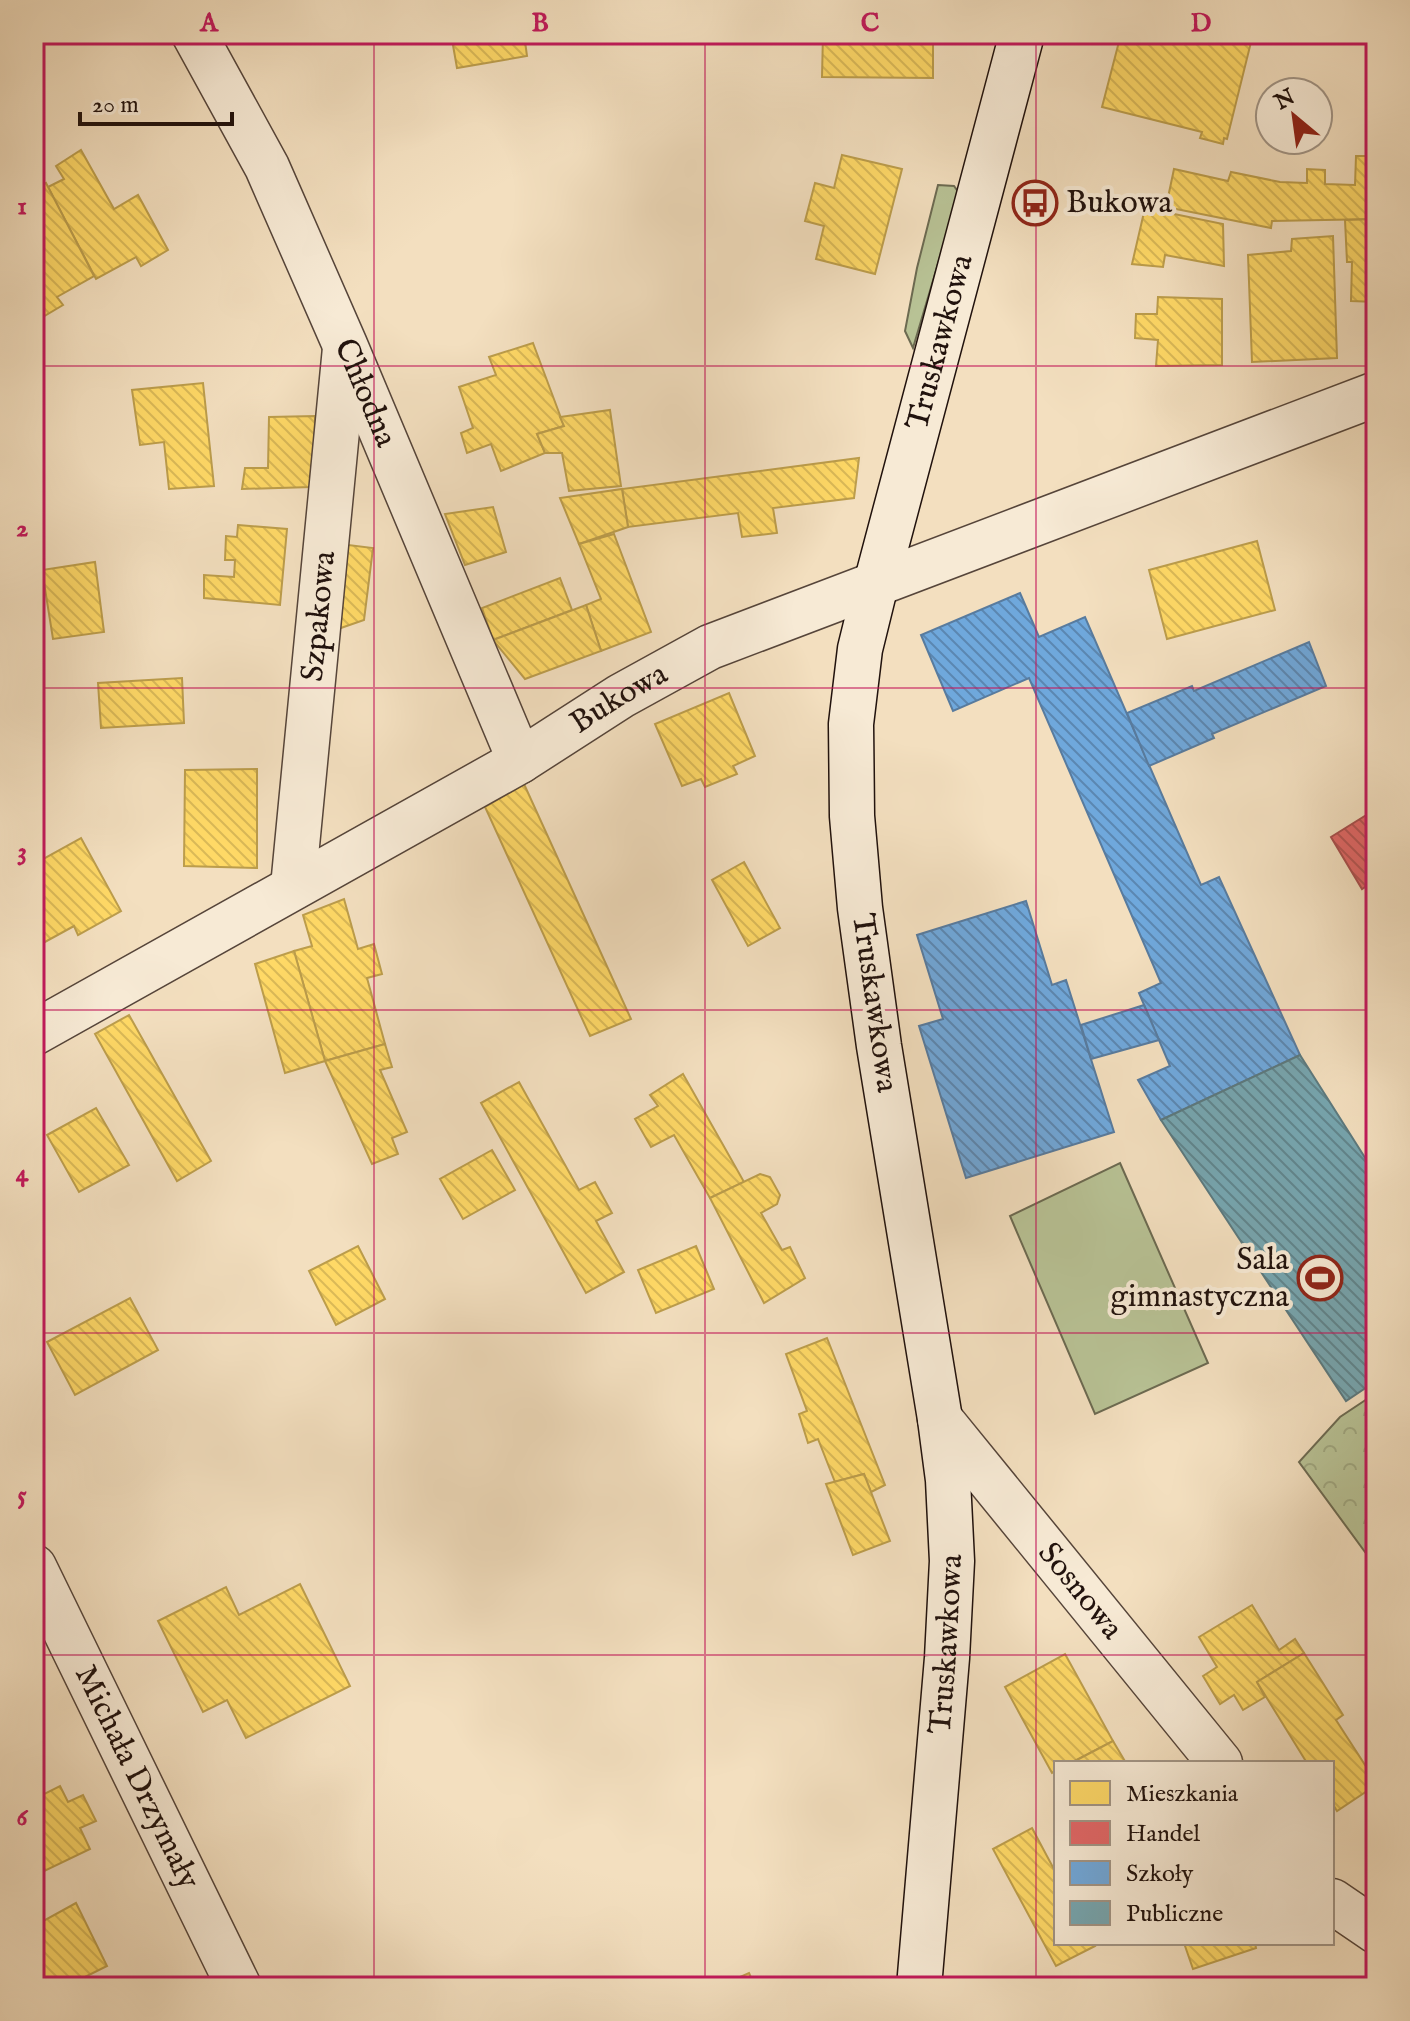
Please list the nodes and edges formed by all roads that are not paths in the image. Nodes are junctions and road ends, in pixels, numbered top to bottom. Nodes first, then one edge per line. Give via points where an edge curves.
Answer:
1 (194, 34) edge
2 (1022, 34) edge
3 (345, 345) junction
4 (1376, 394) edge
5 (876, 584) junction
6 (520, 761) junction
7 (293, 887) junction
8 (34, 1033) edge
9 (940, 1419) junction
10 (34, 1567) edge
11 (1218, 1761) edge
12 (1334, 1902) edge
13 (1376, 1931) edge
14 (239, 1987) edge
15 (919, 1987) edge

1 - 3 street, Chłodna via 267,167
2 - 5 street, Truskawkowa
3 - 6 street, Chłodna
3 - 7 street, Szpakowa
4 - 5 street, Bukowa
5 - 6 street, Bukowa via 710,647
5 - 9 street, Truskawkowa via 860,649 851,724 852,816 879,1046
6 - 7 street, Bukowa
7 - 8 street, Bukowa
9 - 11 street, Sosnowa
9 - 15 street, Truskawkowa via 952,1561
10 - 14 street, Michała Drzymały
12 - 13 street

